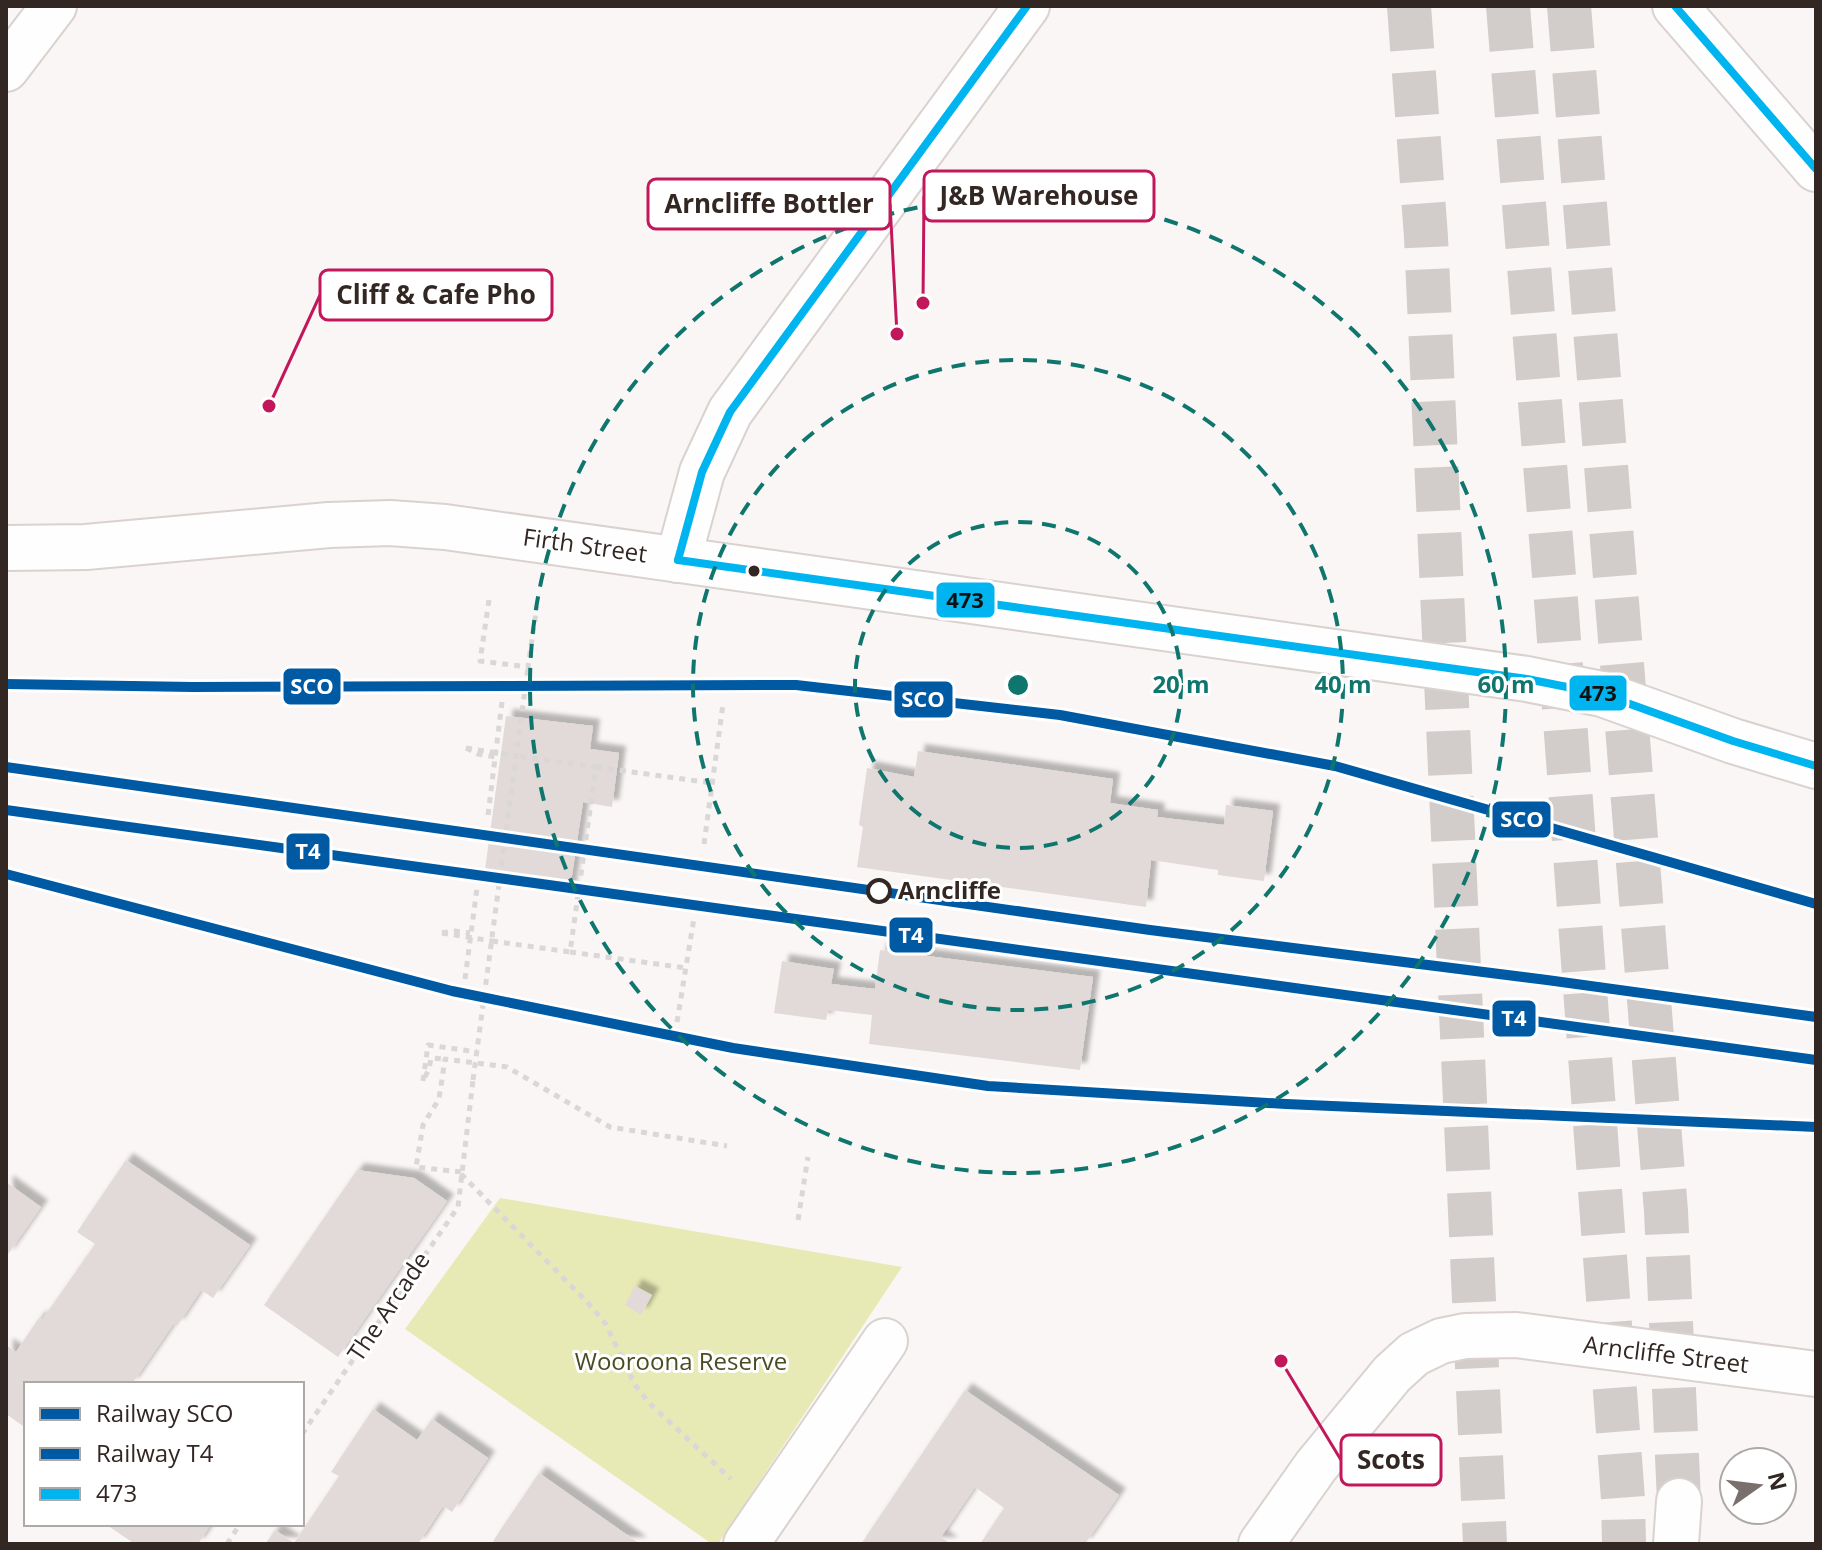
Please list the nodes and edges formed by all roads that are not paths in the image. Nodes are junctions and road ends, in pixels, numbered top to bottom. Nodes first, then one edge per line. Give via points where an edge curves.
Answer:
1 (54, 6) edge
2 (1027, 6) edge
3 (1675, 6) edge
4 (6, 69) edge
5 (1816, 169) edge
6 (6, 548) edge
7 (678, 560) junction
8 (1811, 756) edge
9 (885, 1341) dead end
10 (1816, 1374) edge
11 (1679, 1501) tunnel mouth
12 (758, 1528) edge
13 (1261, 1544) edge
14 (1676, 1544) edge

1 - 4 main road
2 - 7 main road via 730,412 702,472
3 - 5 main road
6 - 7 main road, Firth Street via 86,547 390,523
7 - 8 main road, Firth Street via 1527,679 1602,694
9 - 12 main road
10 - 13 main road, Arncliffe Street via 1516,1335 1441,1341 1414,1354 1392,1374 1316,1466
11 - 14 main road

